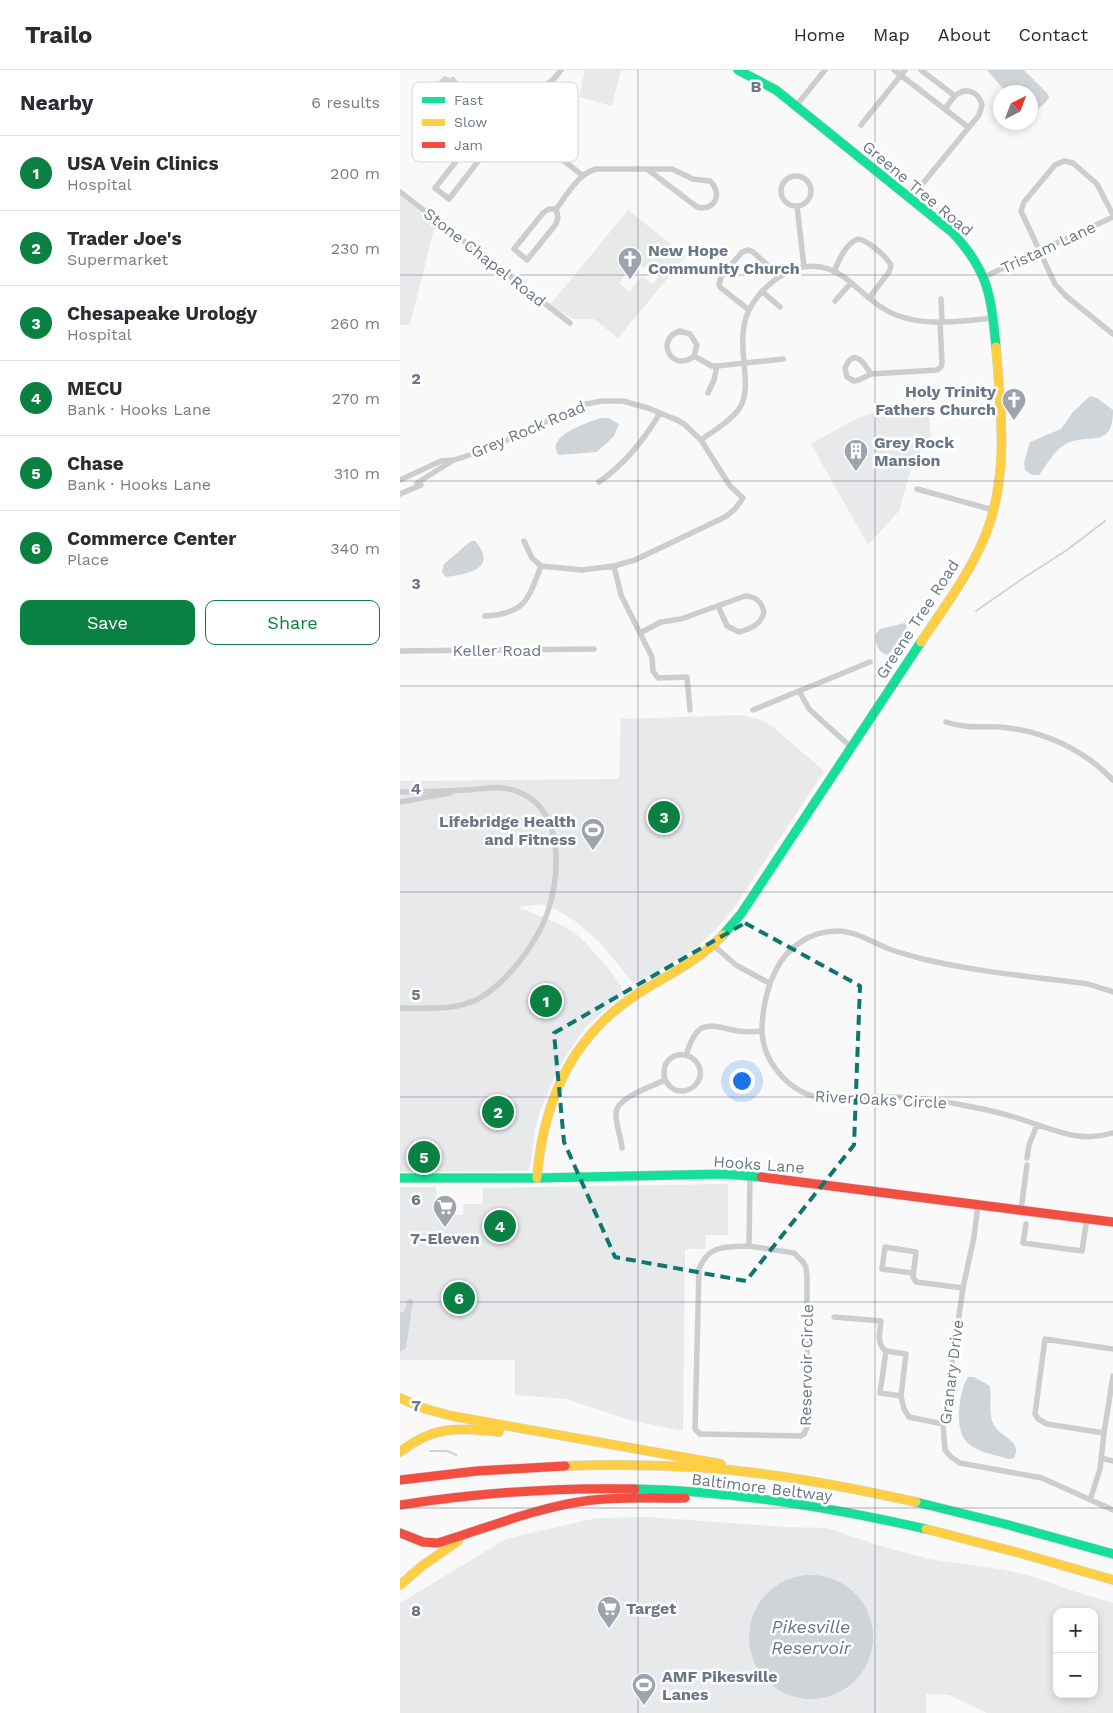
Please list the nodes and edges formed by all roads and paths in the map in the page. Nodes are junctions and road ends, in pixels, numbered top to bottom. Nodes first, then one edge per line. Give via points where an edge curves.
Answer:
1 (561, 70) edge
2 (738, 70) edge
3 (825, 70) edge
4 (894, 70) edge
5 (921, 70) edge
6 (903, 72) edge
7 (551, 82) edge
8 (955, 96) junction
9 (796, 106) junction
10 (945, 110) junction
11 (861, 125) dead end
12 (968, 127) junction
13 (456, 162) edge
14 (478, 162) edge
15 (565, 162) edge
16 (647, 169) junction
17 (583, 176) junction
18 (400, 192) edge
19 (910, 199) junction
20 (797, 206) junction
21 (556, 209) junction
22 (1113, 216) edge
23 (1039, 252) junction
24 (804, 267) junction
25 (834, 272) junction
26 (777, 277) junction
27 (984, 277) junction
28 (851, 283) junction
29 (762, 291) junction
30 (869, 298) junction
31 (941, 300) dead end
32 (835, 301) dead end
33 (780, 307) dead end
34 (749, 310) junction
35 (993, 318) junction
36 (941, 322) junction
37 (570, 323) dead end
38 (1113, 334) edge
39 (694, 356) junction
40 (782, 359) dead end
41 (743, 363) junction
42 (717, 366) junction
43 (871, 374) junction
44 (708, 393) dead end
45 (660, 413) junction
46 (701, 440) junction
47 (454, 460) junction
48 (429, 477) junction
49 (400, 480) edge
50 (600, 482) dead end
51 (916, 489) dead end
52 (400, 492) edge
53 (993, 510) junction
54 (524, 541) dead end
55 (541, 566) junction
56 (614, 566) junction
57 (718, 606) junction
58 (484, 616) dead end
59 (640, 633) junction
60 (594, 649) dead end
61 (400, 651) edge
62 (870, 662) dead end
63 (798, 691) junction
64 (690, 710) dead end
65 (753, 710) dead end
66 (946, 722) dead end
67 (852, 748) junction
68 (1113, 780) edge
69 (464, 790) junction
70 (400, 792) edge
71 (400, 802) edge
72 (714, 945) junction
73 (770, 983) junction
74 (1113, 992) edge
75 (400, 1008) edge
76 (762, 1031) junction
77 (686, 1054) junction
78 (665, 1080) junction
79 (1037, 1125) junction
80 (1113, 1133) edge
81 (622, 1148) dead end
82 (750, 1176) junction
83 (400, 1178) edge
84 (537, 1178) junction
85 (978, 1204) junction
86 (1021, 1210) junction
87 (1086, 1218) junction
88 (1113, 1222) edge
89 (1026, 1224) dead end
90 (749, 1246) junction
91 (913, 1273) junction
92 (963, 1288) junction
93 (834, 1317) dead end
94 (1113, 1349) edge
95 (886, 1351) junction
96 (1113, 1376) edge
97 (901, 1396) junction
98 (400, 1398) edge
99 (1111, 1403) edge
100 (943, 1424) junction
101 (1104, 1433) junction
102 (573, 1439) junction
103 (400, 1452) edge
104 (1101, 1458) junction
105 (1113, 1461) edge
106 (754, 1473) junction
107 (400, 1480) edge
108 (746, 1496) junction
109 (1090, 1500) junction
110 (400, 1505) edge
111 (1113, 1510) edge
112 (400, 1533) edge
113 (467, 1535) junction
114 (1113, 1554) edge
115 (1113, 1580) edge
116 (400, 1585) edge

1 - 7 street
2 - 9 main road, Greene Tree Road via 763,82
3 - 9 street
4 - 6 street
5 - 8 street
6 - 10 street
6 - 11 street
8 - 10 street
8 - 12 street via 968,91 981,100 982,110
9 - 19 main road, Greene Tree Road
10 - 12 street
12 - 19 street
13 - 14 street via 435,188 449,200
15 - 17 street
16 - 16 street via 672,169 693,179 710,181 716,190 716,198 709,207 697,207
16 - 17 street via 596,169
17 - 21 street
18 - 37 street, Stone Chapel Road
19 - 27 main road, Greene Tree Road via 962,242
20 - 20 street via 785,202 782,194 785,182 796,176 804,178 811,190 808,200
20 - 24 street
21 - 21 street via 545,210 514,249 527,260 556,224
22 - 23 street, Tristam Lane
22 - 23 street via 1097,184 1073,163 1059,162 1021,206 1022,217
23 - 27 street, Tristam Lane
23 - 38 street via 1060,290
24 - 25 street
24 - 26 street
25 - 28 street
25 - 30 street via 852,242 858,238 865,241 891,266
26 - 29 street
26 - 34 street via 753,252 742,252 721,277 719,285
27 - 35 main road, Greene Tree Road
28 - 30 street
28 - 32 street
29 - 33 street
29 - 34 street
30 - 36 street via 895,314 918,321
31 - 36 street
34 - 41 street via 743,329
35 - 36 street
35 - 53 main road, Greene Tree Road via 1003,432 1001,470
36 - 43 street via 942,363 937,370
39 - 39 street via 686,361 672,358 667,350 670,338 680,331 690,334 697,345
39 - 42 street
40 - 41 street
41 - 42 street
41 - 46 street via 745,391 739,409
42 - 44 street
43 - 43 street via 854,381 847,376 845,368 849,361 859,358
45 - 46 street, Grey Rock Road via 684,424
45 - 47 street, Grey Rock Road via 623,402 601,401 582,405 485,450
45 - 50 street via 637,448
46 - 56 street, Grey Rock Road via 730,486 743,498 725,517 635,560
47 - 48 street, Grey Rock Road
47 - 49 street, Grey Rock Road via 442,461
48 - 52 street, Grey Rock Road
48 - 52 street, Grey Rock Road via 422,484
51 - 53 street
53 - 67 main road, Greene Tree Road via 982,542 964,577
54 - 55 street via 528,552
55 - 56 street via 582,570
55 - 58 street via 530,595 521,606 510,613
56 - 59 street via 621,595
57 - 57 street via 751,596 761,603 764,612 760,622 739,632 727,626
57 - 59 street via 681,619 661,622
59 - 64 street via 658,678 687,677
60 - 61 street, Keller Road
62 - 63 street
63 - 65 street
63 - 67 street via 809,709
66 - 68 street via 970,728 1013,729 1045,737 1082,754
67 - 72 main road, Greene Tree Road via 745,908
69 - 70 street
69 - 71 street
69 - 75 street via 509,789 522,793 541,807 555,839 554,882 548,912 528,949 488,993 458,1006
72 - 73 street via 736,965
72 - 84 main road, Greene Tree Road via 687,966 622,1005 584,1043 552,1097 539,1148
73 - 74 street, River Oaks Circle via 782,960 801,941 836,931 926,960 1088,984
73 - 76 street, River Oaks Circle
76 - 77 street via 706,1026 697,1032
76 - 79 street, River Oaks Circle via 767,1052 777,1070 786,1081 807,1095 829,1099 923,1098 996,1112
77 - 78 street via 676,1055 667,1062
77 - 78 street via 699,1066 700,1077 696,1084 689,1090 679,1091
78 - 81 street via 627,1098 617,1108
79 - 80 street, River Oaks Circle via 1077,1137
79 - 86 street via 1029,1145
82 - 84 main road, Hooks Lane via 693,1174
82 - 85 main road, Hooks Lane
82 - 90 street
83 - 84 main road, Hooks Lane
85 - 86 main road, Hooks Lane
85 - 92 street, Granary Drive
86 - 87 main road, Hooks Lane
87 - 88 main road, Hooks Lane
87 - 89 street via 1082,1251 1024,1243
90 - 90 street, Reservoir Circle via 714,1250 699,1269 695,1429 700,1434 801,1436 807,1427 806,1267 794,1253
91 - 91 street via 916,1252 885,1247 882,1269
91 - 92 street via 916,1282
92 - 100 street, Granary Drive
93 - 95 street via 881,1321 880,1342
94 - 101 street via 1045,1339 1036,1414 1047,1424
95 - 97 street via 906,1354
95 - 97 street via 880,1393
96 - 99 street
97 - 100 street via 908,1417
98 - 102 main road via 435,1412
99 - 101 street
100 - 109 street, Granary Drive via 945,1450 960,1463 1042,1478
101 - 104 street
102 - 103 main road via 450,1428 424,1435
102 - 106 main road via 708,1460
104 - 105 street
104 - 109 street
106 - 107 main road, Baltimore Beltway via 644,1465 558,1464
106 - 114 main road, Baltimore Beltway via 822,1483 936,1507
108 - 110 main road, Baltimore Beltway via 641,1489 555,1489
108 - 113 main road via 585,1501 534,1512
108 - 115 main road, Baltimore Beltway via 928,1530
109 - 111 street, Granary Drive
112 - 113 main road via 438,1544
113 - 116 main road

